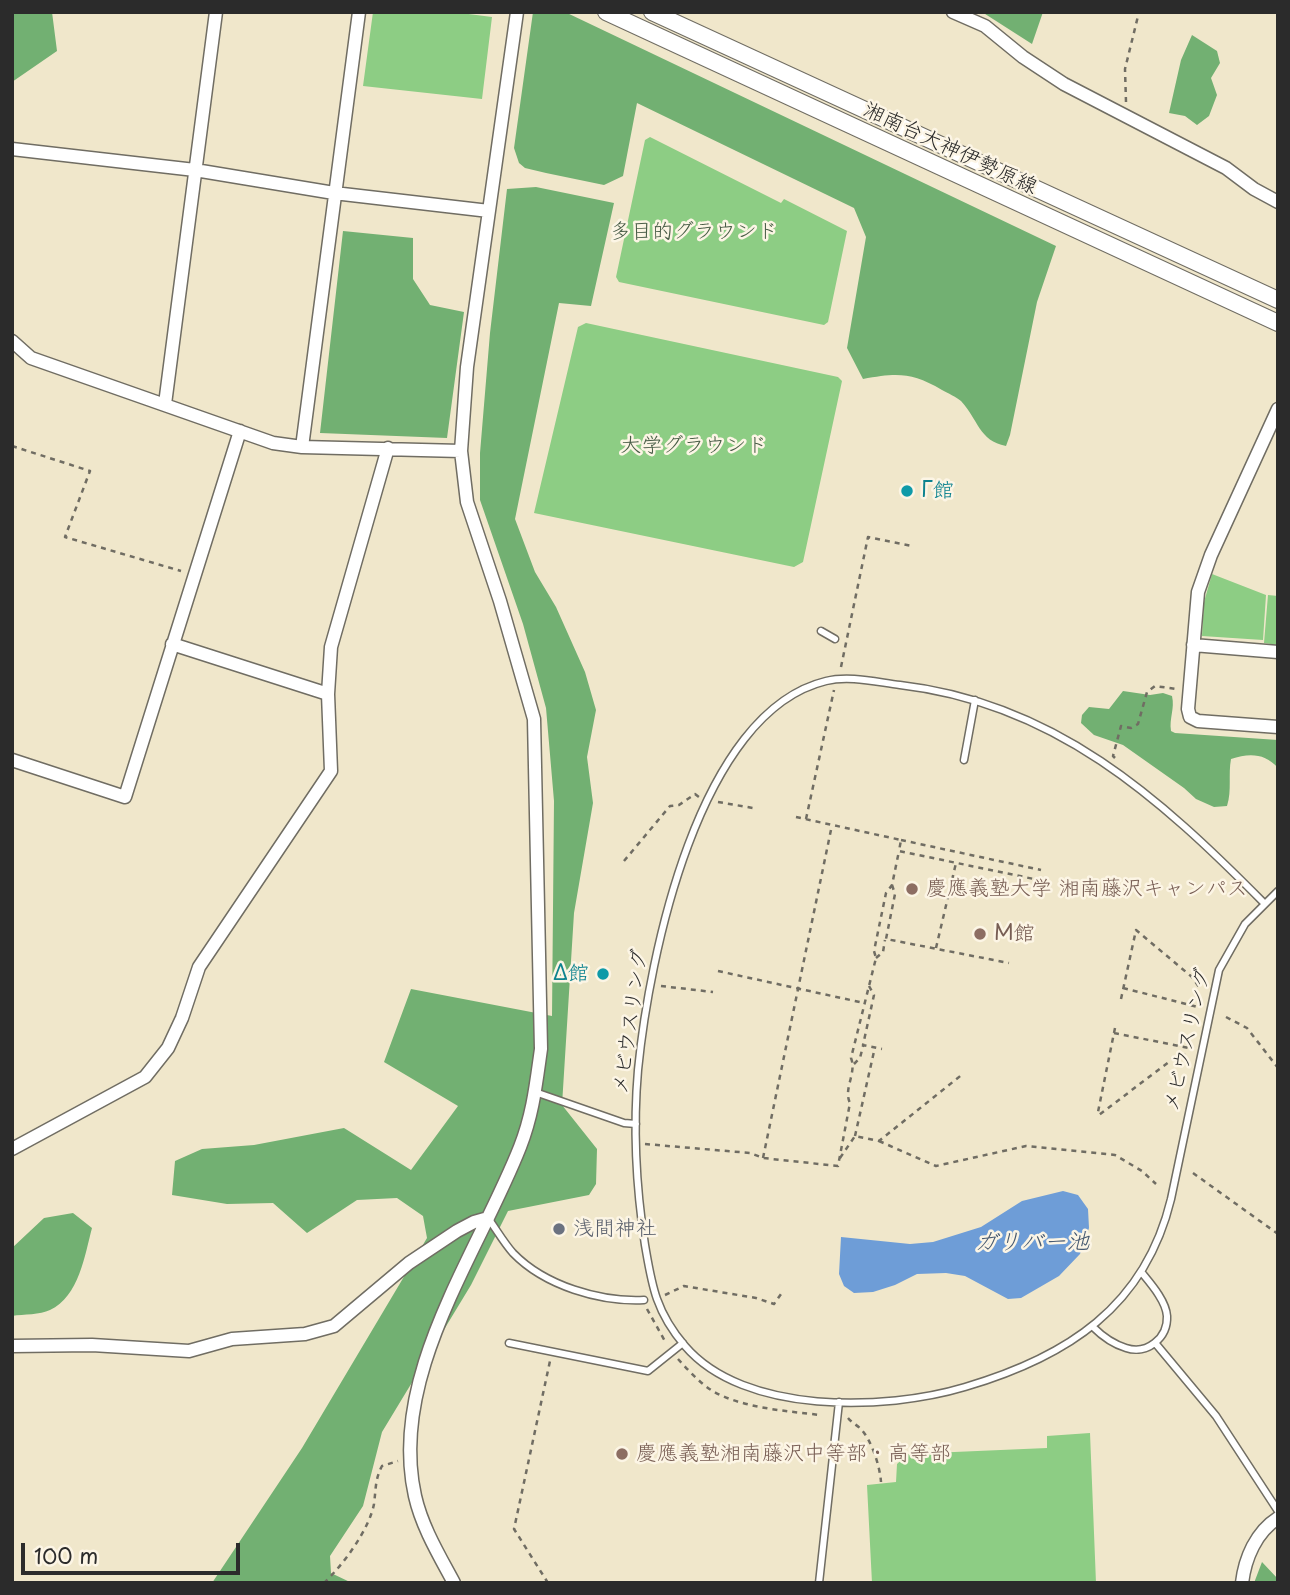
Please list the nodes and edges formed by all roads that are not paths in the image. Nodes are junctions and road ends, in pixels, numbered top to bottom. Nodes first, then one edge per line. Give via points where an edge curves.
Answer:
1 (216, 12) edge
2 (359, 12) edge
3 (517, 12) edge
4 (606, 12) edge
5 (652, 12) edge
6 (953, 12) edge
7 (12, 149) edge
8 (195, 170) junction
9 (334, 193) junction
10 (1278, 202) edge
11 (489, 211) junction
12 (1278, 300) edge
13 (1278, 323) edge
14 (12, 341) edge
15 (165, 404) junction
16 (1278, 409) edge
17 (1274, 427) edge
18 (240, 431) junction
19 (302, 446) junction
20 (388, 449) junction
21 (461, 451) junction
22 (821, 631) dead end
23 (835, 639) dead end
24 (172, 644) junction
25 (1193, 645) junction
26 (1278, 652) edge
27 (328, 694) junction
28 (975, 700) junction
29 (1278, 727) edge
30 (12, 760) edge
31 (964, 760) dead end
32 (1278, 891) edge
33 (1264, 903) junction
34 (536, 1092) junction
35 (636, 1124) junction
36 (12, 1149) edge
37 (488, 1217) junction
38 (1142, 1273) junction
39 (644, 1300) road end
40 (1093, 1327) junction
41 (509, 1343) dead end
42 (683, 1343) junction
43 (1156, 1344) junction
44 (12, 1346) edge
45 (839, 1402) junction
46 (1278, 1511) edge
47 (1278, 1518) edge
48 (454, 1583) edge
49 (819, 1583) edge
50 (1242, 1583) edge

1 - 8 street
2 - 9 street
3 - 11 street
4 - 13 street, 湘南台大神伊勢原線
5 - 12 street, 湘南台大神伊勢原線
6 - 10 street via 985,26 1064,84 1226,169
7 - 8 street
8 - 9 street
8 - 15 street
9 - 11 street
9 - 19 street
11 - 21 street via 467,367
14 - 15 street via 31,358
15 - 18 street
16 - 17 street
17 - 25 street via 1204,573
18 - 19 street via 273,443
18 - 24 street
19 - 20 street
20 - 21 street
20 - 27 street via 331,647
21 - 34 street via 467,502 534,719 541,1049
22 - 23 lane
24 - 27 street
24 - 30 street via 125,797
25 - 26 street
25 - 29 street via 1190,717
27 - 36 street via 331,771 199,967 168,1048 145,1077
28 - 31 lane
28 - 33 lane, メビウスリング via 1049,731 1136,785
28 - 35 lane, メビウスリング via 930,688 825,681 791,695 765,715 744,740 707,801 675,883 655,958 639,1062
32 - 33 lane
33 - 38 lane, メビウスリング via 1245,925 1219,970 1166,1221
34 - 35 lane
34 - 37 street via 520,1147
35 - 42 lane, メビウスリング via 639,1207 656,1297
37 - 39 lane via 514,1254 542,1275 592,1294
37 - 44 street via 409,1262 334,1326 305,1334 232,1339 189,1351
37 - 48 street via 419,1380 410,1458 415,1496 427,1531
38 - 40 lane, メビウスリング
38 - 43 lane via 1167,1313
40 - 43 lane via 1126,1348
40 - 45 lane, メビウスリング via 1013,1372 956,1390
41 - 42 lane via 648,1371
42 - 45 lane, メビウスリング via 705,1365 754,1390
43 - 46 lane via 1216,1416
45 - 49 lane
47 - 50 street via 1269,1523 1249,1552

